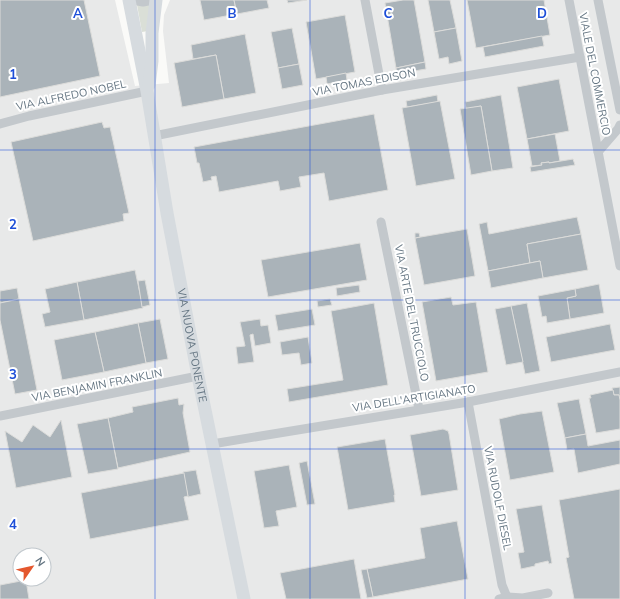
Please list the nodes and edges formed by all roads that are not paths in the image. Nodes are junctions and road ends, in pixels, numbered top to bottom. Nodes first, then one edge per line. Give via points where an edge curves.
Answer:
1 (131, 0) edge
2 (155, 0) edge
3 (365, 0) edge
4 (569, 0) edge
5 (598, 0) edge
6 (152, 33) junction
7 (137, 38) junction
8 (580, 57) junction
9 (382, 90) junction
10 (147, 91) junction
11 (620, 110) edge
12 (0, 124) edge
13 (620, 125) edge
14 (154, 136) junction
15 (598, 152) junction
16 (381, 222) dead end
17 (620, 266) edge
18 (620, 372) edge
19 (198, 376) junction
20 (468, 402) junction
21 (419, 410) junction
22 (0, 416) edge
23 (212, 444) junction
24 (548, 592) dead end
25 (503, 598) edge
26 (244, 599) edge

1 - 2 street
1 - 7 street, VIA NUOVA PONENTE
2 - 6 street, VIA NUOVA PONENTE
3 - 9 street
4 - 8 street, VIALE DEL COMMERCIO
5 - 11 street, VIALE DEL COMMERCIO
6 - 7 street
6 - 10 street, VIA NUOVA PONENTE via 152,62
7 - 10 street, VIA NUOVA PONENTE
8 - 9 street, VIA TOMAS EDISON
8 - 15 street, VIALE DEL COMMERCIO
9 - 14 street, VIA TOMAS EDISON
10 - 12 street, VIA ALFREDO NOBEL
10 - 14 street, VIA NUOVA PONENTE
13 - 15 street, VIALE DEL COMMERCIO
14 - 19 street, VIA NUOVA PONENTE
15 - 17 street, VIALE DEL COMMERCIO
16 - 21 street, VIA ARTE DEL TRUCCIOLO
18 - 20 street, VIA DELL'ARTIGIANATO
19 - 22 street, VIA BENJAMIN FRANKLIN
19 - 23 street, VIA NUOVA PONENTE
20 - 21 street, VIA DELL'ARTIGIANATO
20 - 25 street, VIA RUDOLF DIESEL
21 - 23 street, VIA DELL'ARTIGIANATO
23 - 26 street, VIA NUOVA PONENTE
24 - 25 street, VIA RUDOLF DIESEL via 523,598

